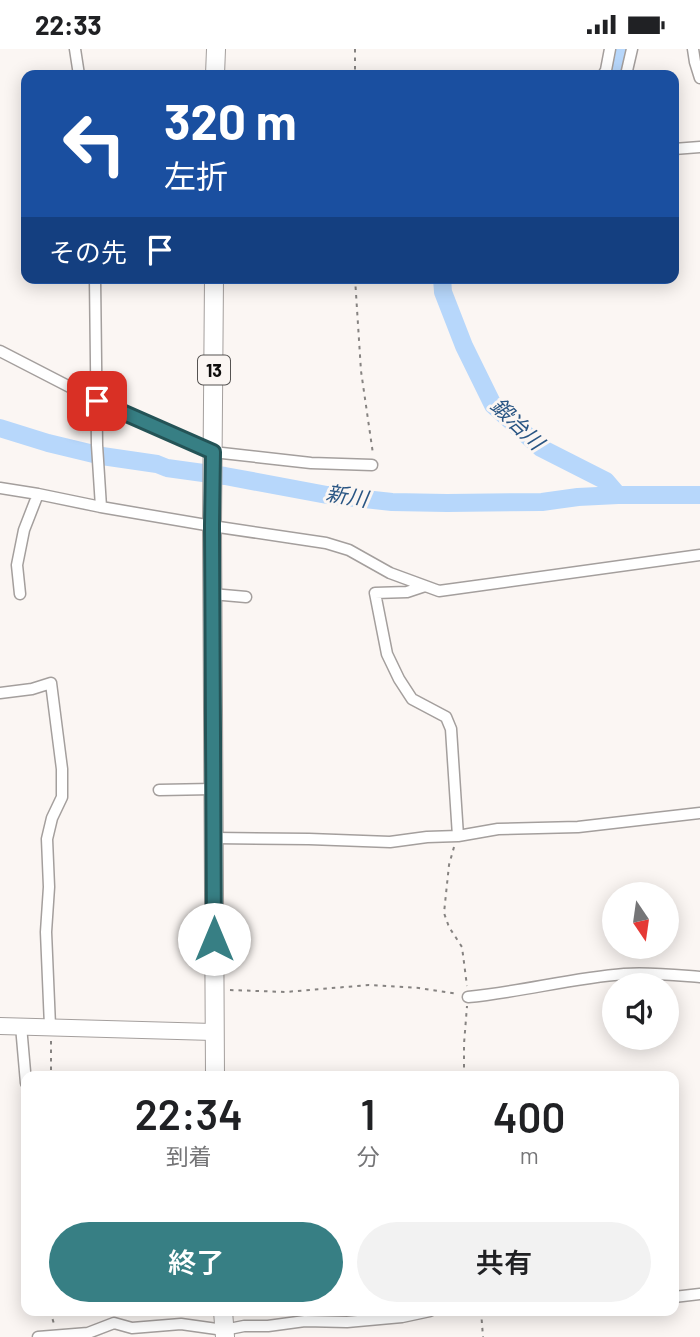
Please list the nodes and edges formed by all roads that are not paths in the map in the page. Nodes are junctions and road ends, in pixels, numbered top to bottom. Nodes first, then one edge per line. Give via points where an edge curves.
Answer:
1 (75, 49) edge
2 (216, 49) edge
3 (610, 49) edge
4 (632, 49) edge
5 (693, 49) edge
6 (78, 70) edge
7 (215, 70) edge
8 (606, 70) edge
9 (627, 70) edge
10 (700, 78) edge
11 (700, 147) edge
12 (679, 149) edge
13 (95, 284) edge
14 (214, 284) edge
15 (0, 351) edge
16 (97, 401) junction
17 (213, 457) junction
18 (372, 465) road end
19 (0, 488) edge
20 (38, 493) junction
21 (102, 507) junction
22 (212, 518) junction
23 (700, 555) edge
24 (425, 586) junction
25 (20, 594) dead end
26 (212, 594) junction
27 (246, 597) dead end
28 (0, 693) edge
29 (213, 789) junction
30 (159, 790) dead end
31 (700, 813) edge
32 (458, 837) junction
33 (214, 838) junction
34 (700, 977) edge
35 (468, 997) road end
36 (0, 1026) edge
37 (21, 1026) junction
38 (50, 1026) junction
39 (214, 1032) junction
40 (25, 1071) edge
41 (215, 1071) edge
42 (700, 1294) edge
43 (679, 1296) edge
44 (407, 1316) edge
45 (114, 1317) edge
46 (225, 1333) edge
47 (58, 1336) edge
48 (38, 1337) edge

1 - 6 street
2 - 7 main road
3 - 8 street
4 - 9 street
5 - 10 street
11 - 12 street
13 - 16 street
14 - 17 main road, 13
15 - 16 street
16 - 17 street
16 - 21 street
17 - 18 street
17 - 22 main road, 13
19 - 20 street
20 - 21 street
20 - 25 street via 17,565
21 - 22 street
22 - 24 street via 349,550
22 - 26 main road, 13
23 - 24 street via 461,589 439,591
24 - 32 street via 375,593 387,654 399,679 412,699 446,717 451,729
26 - 27 street
26 - 29 main road, 13
28 - 38 street via 51,683 62,797 47,839
29 - 30 street
29 - 33 main road, 13
31 - 32 street via 578,827 498,829
32 - 33 street via 390,842
33 - 39 main road, 13
34 - 35 street via 624,974
36 - 37 street
37 - 38 street
37 - 40 street
38 - 39 street
39 - 41 main road, 13
42 - 43 street
44 - 46 street via 244,1326
45 - 46 street via 132,1328 181,1324
45 - 47 street via 88,1333
47 - 48 street

